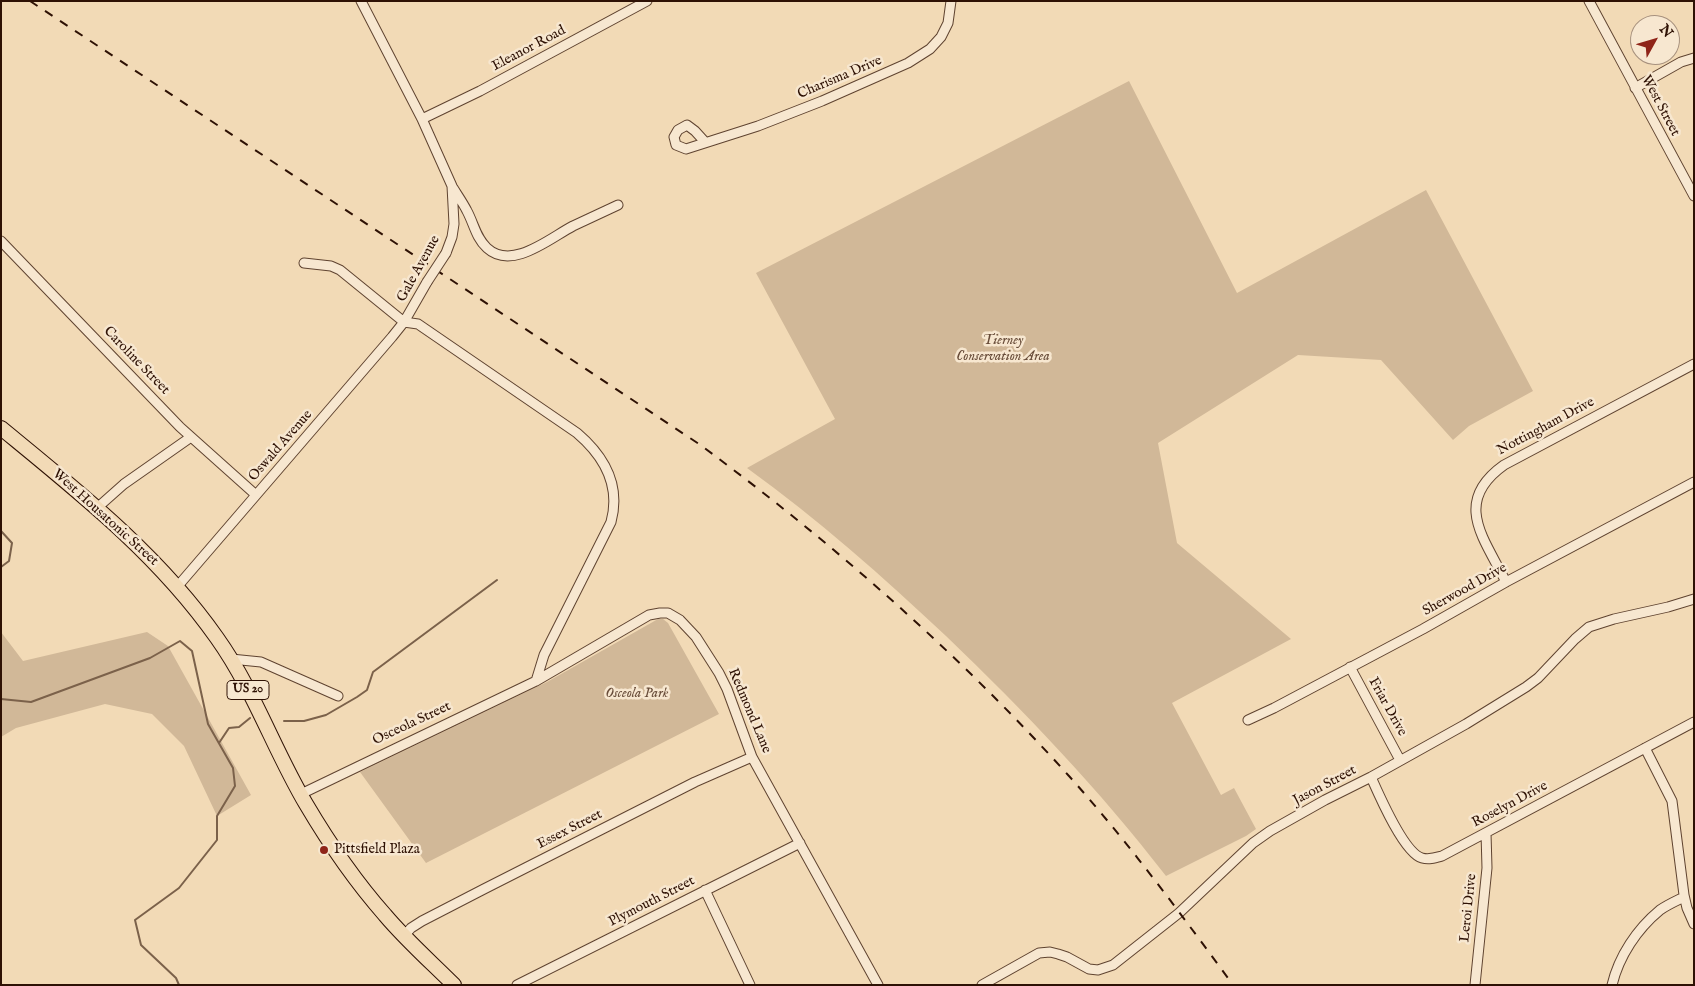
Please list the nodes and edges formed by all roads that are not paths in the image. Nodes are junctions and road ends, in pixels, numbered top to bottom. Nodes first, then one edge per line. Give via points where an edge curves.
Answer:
1 (361, 1) edge
2 (647, 1) edge
3 (951, 1) edge
4 (1589, 1) edge
5 (1694, 58) edge
6 (1635, 88) junction
7 (422, 119) junction
8 (705, 142) dead end
9 (452, 186) junction
10 (1694, 196) edge
11 (618, 205) dead end
12 (1, 241) edge
13 (304, 263) dead end
14 (404, 322) junction
15 (1694, 364) edge
16 (1, 428) edge
17 (191, 437) junction
18 (1694, 482) edge
19 (256, 495) junction
20 (97, 508) junction
21 (1506, 582) junction
22 (177, 587) junction
23 (1694, 599) edge
24 (231, 659) junction
25 (1350, 667) junction
26 (536, 680) junction
27 (338, 696) dead end
28 (1248, 720) dead end
29 (1694, 722) edge
30 (1645, 748) junction
31 (752, 756) junction
32 (1400, 760) junction
33 (1370, 778) junction
34 (301, 794) junction
35 (1486, 833) junction
36 (800, 843) junction
37 (706, 890) junction
38 (1684, 897) junction
39 (1694, 924) edge
40 (404, 936) junction
41 (454, 985) edge
42 (517, 985) edge
43 (750, 985) edge
44 (878, 985) edge
45 (982, 985) edge
46 (1475, 985) edge
47 (1612, 985) edge

1 - 7 street, Gale Avenue
2 - 7 street, Eleanor Road
3 - 8 street, Charisma Drive via 942,37 908,63 784,116
4 - 6 street, West Street
5 - 6 street
6 - 10 street, West Street
7 - 9 street, Gale Avenue
9 - 11 street via 481,241 491,251 504,255 533,249
9 - 14 street, Gale Avenue, bridge via 452,237
12 - 17 street, Caroline Street
13 - 14 street via 340,270
14 - 19 street, Oswald Avenue
14 - 26 street, Gale Avenue via 418,324 562,422 589,444 602,460 610,478 614,502 611,522 544,655
15 - 21 street, Nottingham Drive via 1504,465 1486,480 1477,498 1475,516
16 - 20 highway, West Housatonic Street / US 20
17 - 19 street, Caroline Street
17 - 20 street via 124,484
18 - 21 street, Sherwood Drive
19 - 22 street, Oswald Avenue
20 - 22 highway, West Housatonic Street / US 20
21 - 25 street, Sherwood Drive
22 - 24 highway, West Housatonic Street / US 20
23 - 32 street, Jason Street via 1589,627 1533,683
24 - 27 street via 261,662
24 - 34 highway, West Housatonic Street / US 20
25 - 28 street, Sherwood Drive
25 - 32 street, Friar Drive
26 - 31 street, Redmond Lane via 645,617 660,613 672,615 690,630 718,673
26 - 34 street, Osceola Street
29 - 30 street, Roselyn Drive
30 - 35 street, Roselyn Drive
30 - 38 street via 1672,801
31 - 36 street, Redmond Lane
31 - 40 street, Essex Street via 422,921
32 - 33 street, Jason Street
33 - 35 street, Roselyn Drive via 1402,837 1411,851 1421,858 1442,856
33 - 45 street, Jason Street via 1325,800 1253,843 1179,913 1113,965 1089,969 1058,954 1039,953
34 - 40 highway, West Housatonic Street / US 20 via 359,884
35 - 46 street, Leroi Drive via 1487,868
36 - 37 street, Plymouth Street
36 - 44 street, Redmond Lane
37 - 42 street, Plymouth Street
37 - 43 street
38 - 39 street
38 - 47 street via 1661,910 1643,927 1624,953
40 - 41 highway, West Housatonic Street / US 20

